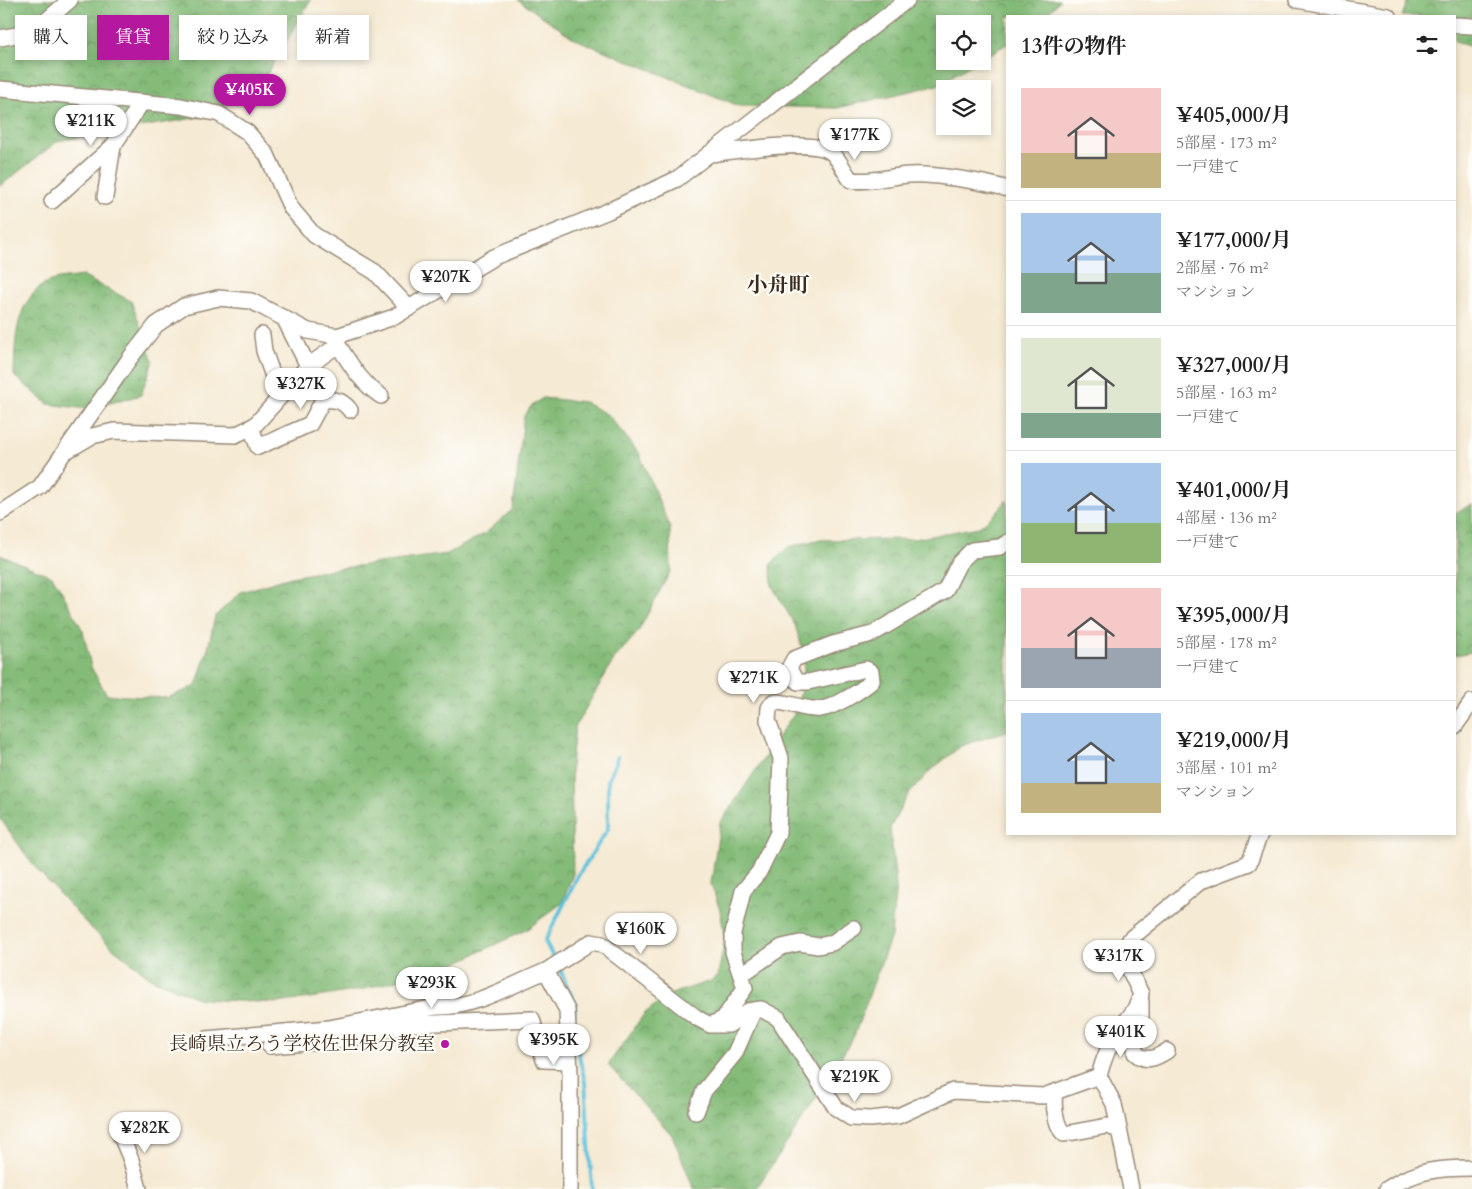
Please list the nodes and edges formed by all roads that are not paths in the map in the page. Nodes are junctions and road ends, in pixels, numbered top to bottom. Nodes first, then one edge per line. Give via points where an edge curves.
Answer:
1 (70, 0) edge
2 (907, 0) edge
3 (1297, 0) edge
4 (1321, 2) edge
5 (1340, 12) edge
6 (1376, 15) edge
7 (1456, 25) edge
8 (1472, 26) edge
9 (0, 38) edge
10 (0, 89) edge
11 (142, 102) junction
12 (114, 146) junction
13 (709, 154) junction
14 (1006, 188) edge
15 (105, 197) dead end
16 (52, 201) dead end
17 (409, 308) junction
18 (284, 318) junction
19 (262, 335) dead end
20 (338, 341) junction
21 (308, 366) junction
22 (280, 396) junction
23 (381, 396) dead end
24 (323, 400) junction
25 (350, 410) dead end
26 (251, 427) junction
27 (63, 453) junction
28 (0, 513) edge
29 (1006, 543) edge
30 (1472, 702) edge
31 (1456, 725) edge
32 (1260, 835) edge
33 (854, 928) dead end
34 (549, 969) junction
35 (742, 974) junction
36 (1140, 997) junction
37 (754, 1010) junction
38 (710, 1025) junction
39 (206, 1039) dead end
40 (270, 1046) dead end
41 (1167, 1051) dead end
42 (569, 1061) junction
43 (1099, 1076) junction
44 (1055, 1092) junction
45 (696, 1112) dead end
46 (1119, 1130) junction
47 (119, 1131) dead end
48 (1472, 1168) edge
49 (139, 1189) edge
50 (570, 1189) edge
51 (1131, 1189) edge
52 (1387, 1189) edge

1 - 9 street via 33,32
2 - 13 street
3 - 4 street
4 - 5 street
5 - 6 street
7 - 8 street
10 - 11 street
11 - 12 street
11 - 17 street via 219,114 246,132 267,155 291,208 314,235 375,272
12 - 15 street
12 - 16 street
13 - 14 street via 797,145 821,146 833,153 851,180 910,174 990,183
13 - 17 street via 677,179 606,212 494,257
17 - 20 street
18 - 20 street via 308,331
18 - 21 street
18 - 27 street via 250,301 218,298 184,306 156,325
19 - 22 street via 264,351
20 - 21 street
20 - 23 street via 357,376
21 - 22 street
21 - 24 street
22 - 26 street
24 - 25 street via 336,399
24 - 26 street via 310,424 258,447
26 - 27 street via 235,435 114,431 92,436
27 - 28 street via 40,487
29 - 35 street via 1000,547 972,550 959,563 945,591 872,634 794,659 789,668 798,682 866,669 871,672 872,681 861,691 821,710 782,701 773,702 768,708 768,720 782,758 778,834 759,872 743,891 732,933 733,952
30 - 31 street
32 - 36 street via 1249,863 1201,880 1130,938 1125,953
33 - 35 street via 832,943 818,946 800,943 782,947
34 - 38 street via 591,942 602,944
34 - 39 street via 468,1003 450,1007 329,1028
34 - 42 street via 567,1010
35 - 38 street via 745,988 723,1018
36 - 41 street via 1141,1020 1134,1042 1135,1053 1148,1060
36 - 43 street via 1137,1008 1117,1033 1104,1058
37 - 38 street via 748,1010 729,1025
37 - 44 street via 760,1009 778,1018 836,1108 851,1118 898,1116 953,1091 1043,1096
37 - 45 street via 735,1053 704,1091
40 - 42 street via 343,1040 414,1024 532,1019 544,1060
42 - 50 street
43 - 44 street
43 - 46 street via 1114,1104
44 - 46 street via 1059,1129 1064,1134 1108,1126
46 - 51 street
47 - 49 street via 132,1160
48 - 52 street via 1433,1168 1400,1180

